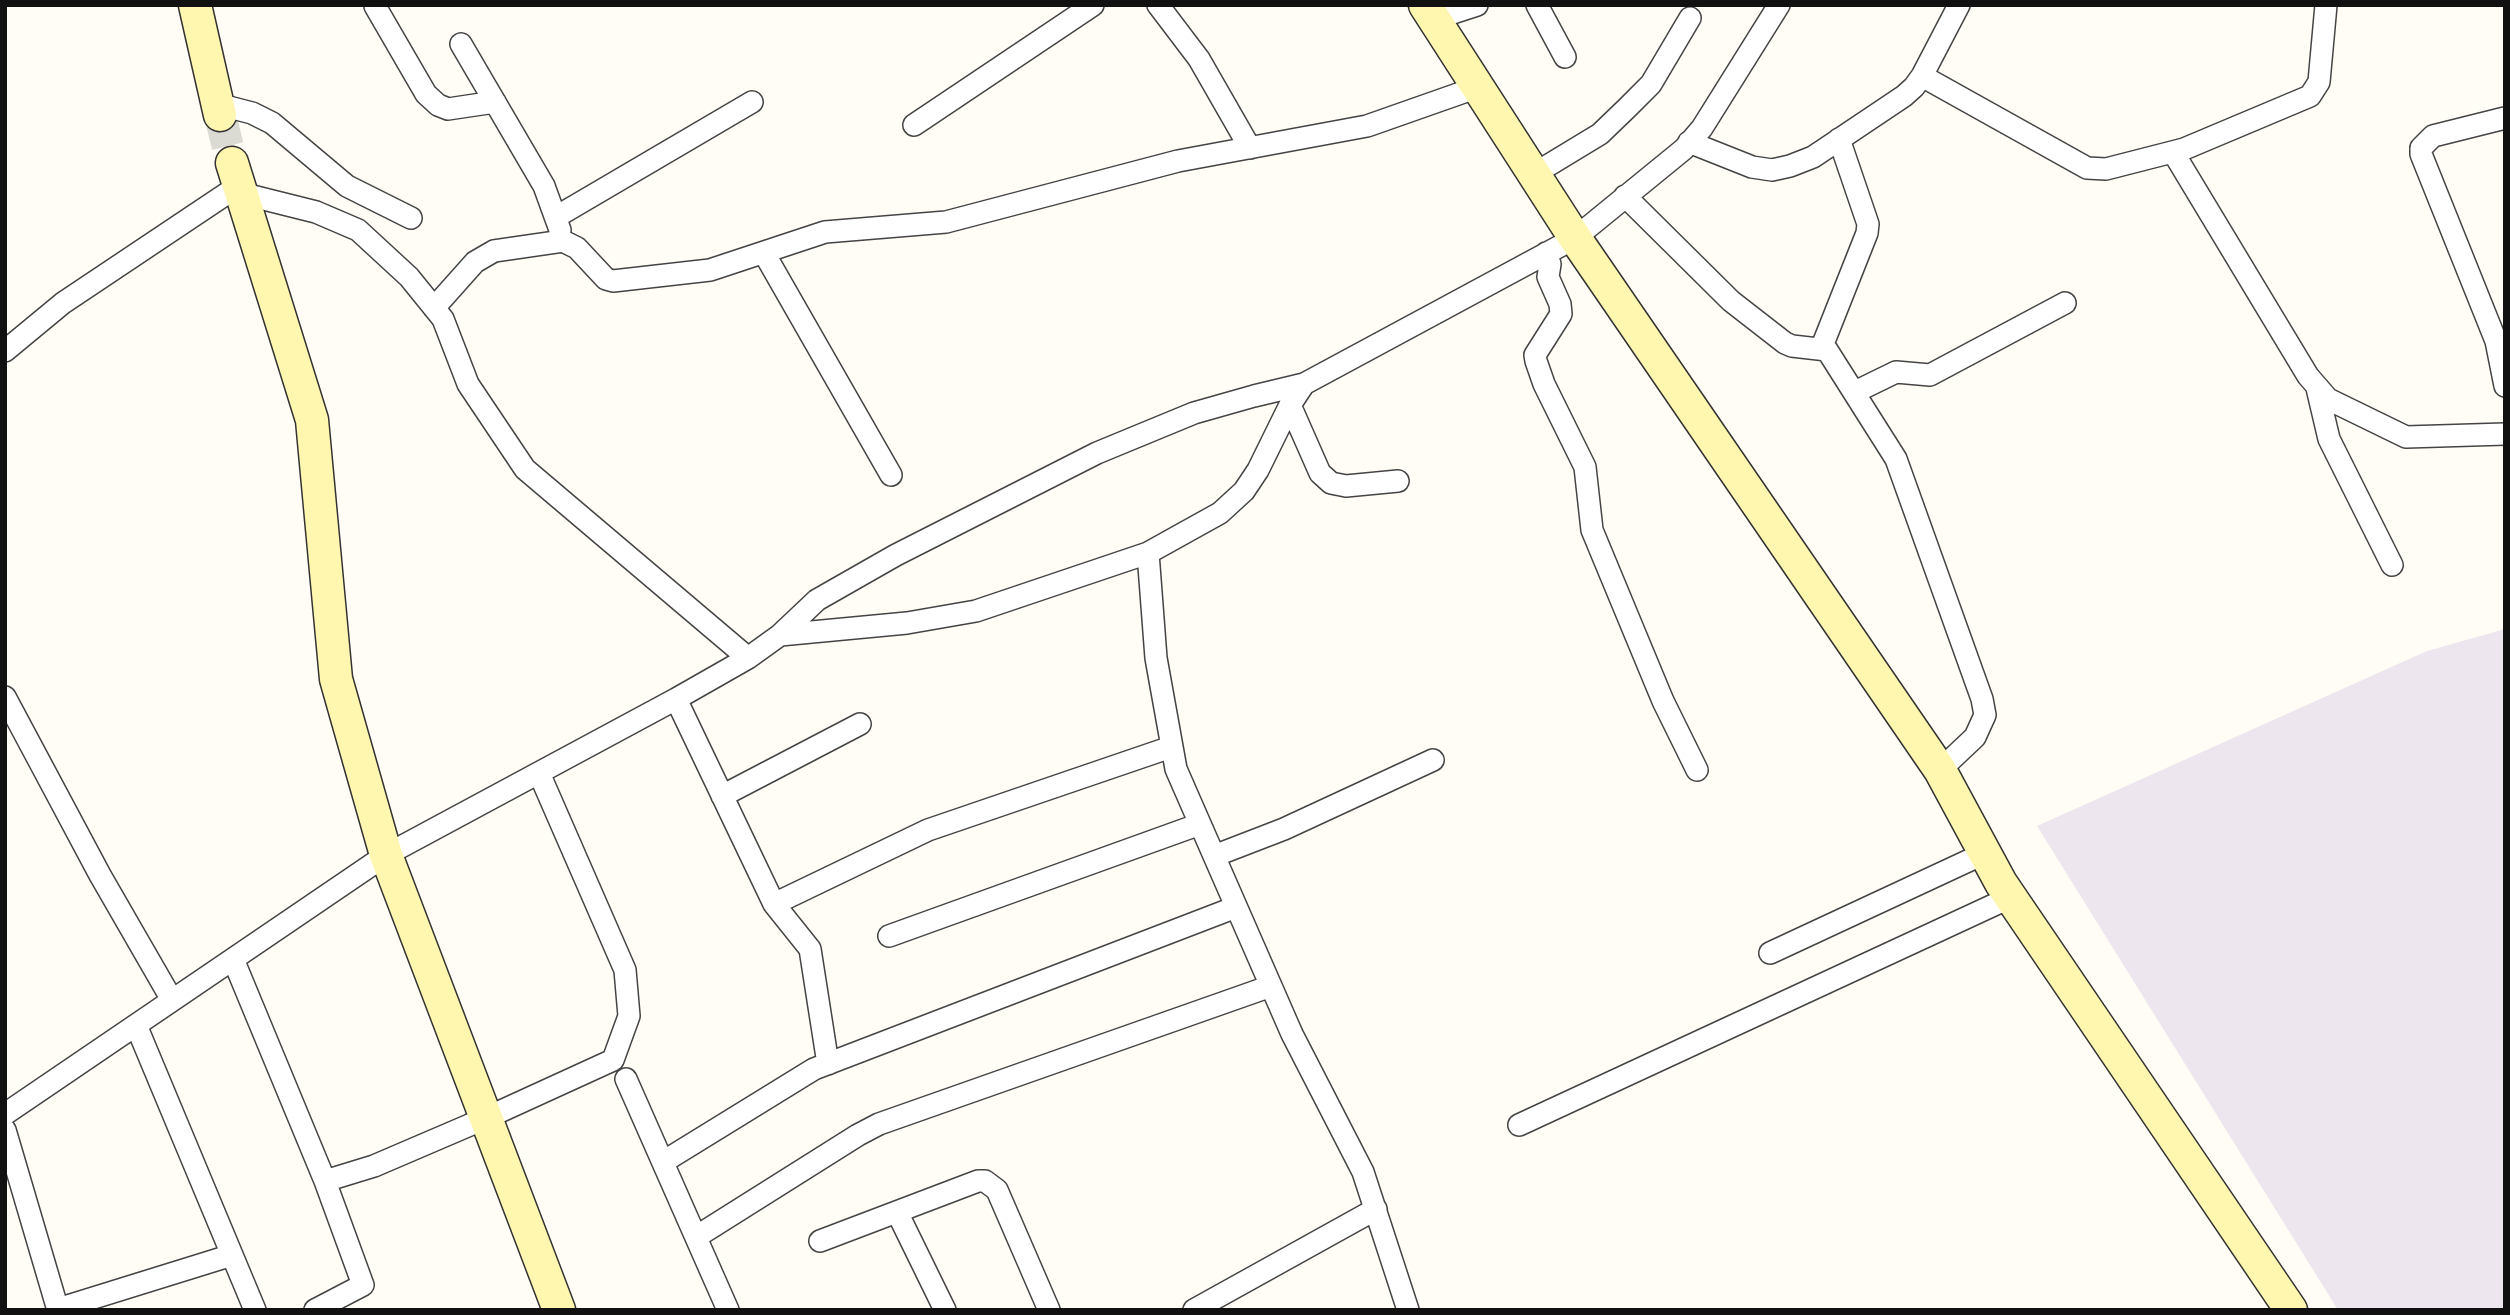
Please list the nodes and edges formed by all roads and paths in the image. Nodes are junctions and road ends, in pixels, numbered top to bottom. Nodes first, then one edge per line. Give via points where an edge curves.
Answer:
1 (195, 5) edge
2 (1093, 5) edge
3 (1158, 5) edge
4 (1477, 5) edge
5 (1536, 5) edge
6 (1779, 5) edge
7 (1959, 5) edge
8 (2326, 5) edge
9 (375, 6) edge
10 (1430, 12) edge
11 (1690, 18) dead end
12 (461, 44) dead end
13 (1565, 57) dead end
14 (1922, 76) junction
15 (1478, 87) junction
16 (495, 102) junction
17 (752, 102) dead end
18 (218, 109) joint
19 (2505, 118) edge
20 (914, 125) dead end
21 (1839, 139) junction
22 (1689, 142) junction
23 (1250, 148) junction
24 (2173, 152) junction
25 (1534, 174) junction
26 (237, 181) junction
27 (1625, 196) junction
28 (556, 217) junction
29 (411, 218) dead end
30 (1575, 237) junction
31 (563, 241) junction
32 (764, 253) junction
33 (1546, 253) junction
34 (2065, 303) dead end
35 (434, 308) junction
36 (1821, 349) junction
37 (5, 351) edge
38 (1304, 384) junction
39 (2505, 386) edge
40 (2317, 388) junction
41 (1855, 392) junction
42 (1290, 405) junction
43 (2505, 434) edge
44 (891, 475) dead end
45 (1398, 481) dead end
46 (1148, 554) junction
47 (2392, 565) dead end
48 (780, 635) junction
49 (748, 658) junction
50 (5, 697) edge
51 (676, 699) junction
52 (860, 724) dead end
53 (1171, 747) junction
54 (1433, 760) dead end
55 (1697, 770) dead end
56 (1940, 770) junction
57 (539, 773) junction
58 (722, 796) junction
59 (1200, 824) junction
60 (1985, 853) junction
61 (386, 855) junction
62 (1214, 856) junction
63 (2011, 897) junction
64 (774, 904) junction
65 (1236, 907) junction
66 (889, 936) dead end
67 (1770, 953) dead end
68 (233, 958) junction
69 (1271, 986) junction
70 (172, 1000) junction
71 (136, 1025) junction
72 (828, 1064) junction
73 (625, 1079) dead end
74 (5, 1114) edge
75 (486, 1118) junction
76 (1519, 1125) dead end
77 (5, 1130) edge
78 (663, 1162) junction
79 (325, 1181) junction
80 (1376, 1209) junction
81 (897, 1212) junction
82 (696, 1237) junction
83 (820, 1241) dead end
84 (232, 1255) junction
85 (58, 1309) edge
86 (255, 1310) edge
87 (315, 1310) edge
88 (559, 1310) edge
89 (728, 1310) edge
90 (945, 1310) edge
91 (1049, 1310) edge
92 (1194, 1310) edge
93 (1408, 1310) edge
94 (2291, 1310) edge

1 - 18 main road
2 - 20 street
3 - 23 street via 1199,59
4 - 10 street
5 - 13 street
6 - 22 street
7 - 14 street
8 - 24 street via 2319,82 2310,96
9 - 16 street via 426,94 438,105 448,109
10 - 15 main road
11 - 25 street via 1651,84 1628,108 1600,134
12 - 16 street
14 - 21 street via 1904,96
14 - 24 street via 2087,168 2106,169
15 - 23 street via 1387,121
15 - 25 main road
16 - 28 street
17 - 28 street
18 - 29 street via 251,113 272,123 347,186
19 - 39 street via 2433,136 2425,141 2421,154 2492,330
21 - 22 street via 1813,157 1772,170 1752,167
21 - 36 street via 1868,224
22 - 27 street
23 - 32 street via 1178,161 946,222 825,232
24 - 40 street
25 - 30 main road
26 - 35 street via 358,230 409,277
26 - 37 street via 63,303
26 - 61 main road via 312,420 336,679
27 - 30 street
27 - 36 street via 1723,293 1774,334 1792,346
28 - 31 street
30 - 33 street
30 - 56 main road
31 - 32 street via 613,281 710,270
31 - 35 street via 486,253
32 - 44 street
33 - 38 street
33 - 55 street via 1548,277 1561,314 1535,355 1536,361 1585,467 1591,530
34 - 41 street via 1930,374 1896,372
35 - 49 street via 468,384 525,469
36 - 41 street via 1832,355
38 - 42 street
38 - 48 street via 1194,414 1097,453 817,600
40 - 43 street via 2328,399 2406,438
40 - 47 street via 2329,439
41 - 56 street via 1900,467 1982,699 1985,715 1975,737
42 - 45 street via 1320,473 1331,483
42 - 46 street via 1244,491 1220,513
46 - 48 street via 976,611 907,624
46 - 53 street via 1156,658
48 - 49 street
49 - 51 street
50 - 70 street
51 - 57 street
51 - 58 street
52 - 58 street
53 - 59 street
53 - 64 street via 920,833
54 - 62 street
56 - 60 main road
57 - 61 street
57 - 75 street via 625,970 629,1016 613,1060
58 - 64 street
59 - 62 street
59 - 66 street
60 - 63 main road
60 - 67 street
61 - 68 street
61 - 75 main road
62 - 65 street
63 - 76 street
63 - 94 main road
64 - 72 street via 810,949
65 - 69 street
65 - 72 street
68 - 70 street
68 - 79 street
69 - 80 street via 1354,1151
69 - 82 street via 879,1124
70 - 71 street
71 - 74 street
71 - 84 street
72 - 78 street via 792,1081
73 - 78 street
75 - 79 street via 374,1166
75 - 88 main road
77 - 85 street
78 - 82 street
79 - 87 street via 363,1285
80 - 92 street
80 - 93 street
81 - 83 street
81 - 90 street
81 - 91 street via 978,1181 992,1184
82 - 89 street
84 - 85 street
84 - 86 street

